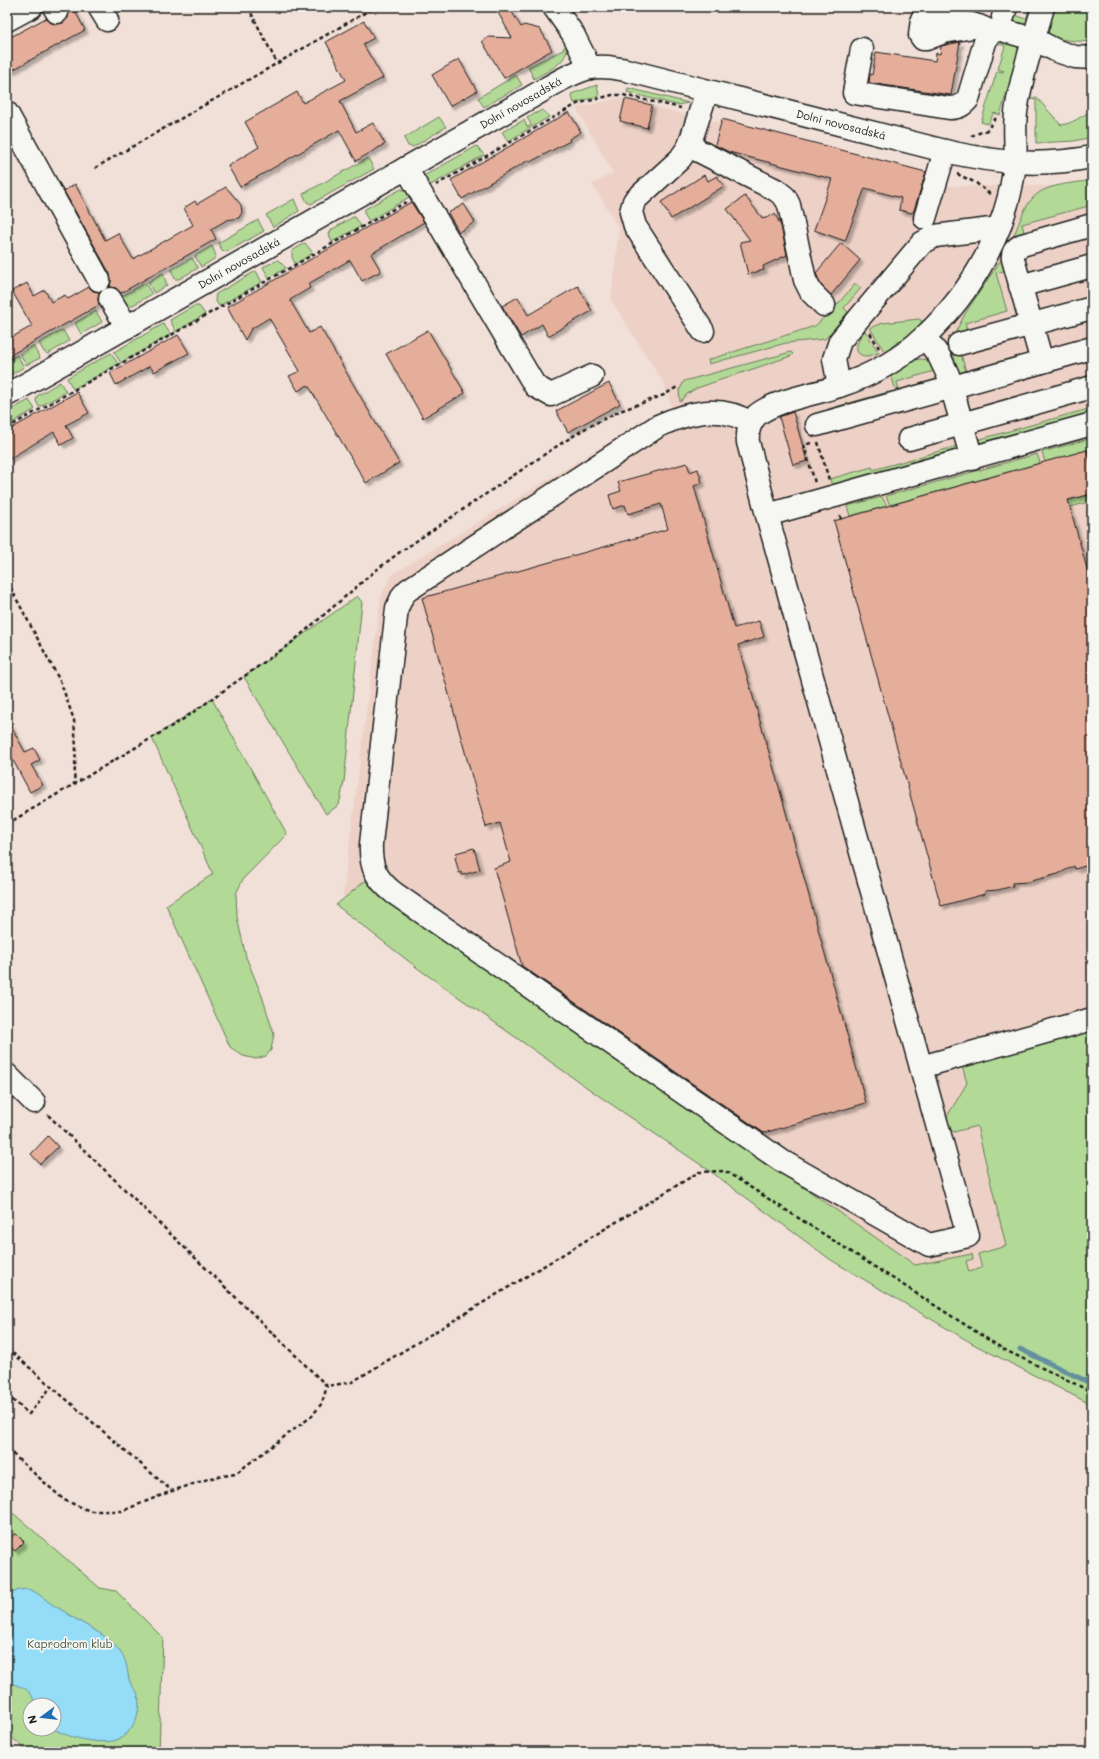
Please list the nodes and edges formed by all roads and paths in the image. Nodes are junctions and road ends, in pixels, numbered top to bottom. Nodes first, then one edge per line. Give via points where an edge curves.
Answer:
1 (31, 7) edge
2 (248, 7) edge
3 (375, 7) edge
4 (554, 7) edge
5 (1043, 7) edge
6 (995, 21) edge
7 (12, 24) edge
8 (1034, 39) junction
9 (862, 49) dead end
10 (1092, 58) edge
11 (276, 63) junction
12 (590, 68) junction
13 (707, 91) junction
14 (7, 113) edge
15 (700, 113) junction
16 (998, 114) dead end
17 (964, 137) dead end
18 (689, 146) junction
19 (945, 151) junction
20 (1092, 157) edge
21 (1015, 163) junction
22 (95, 168) dead end
23 (406, 168) junction
24 (421, 194) junction
25 (925, 218) dead end
26 (1092, 225) edge
27 (999, 228) junction
28 (1092, 266) edge
29 (99, 280) dead end
30 (1020, 286) junction
31 (110, 299) dead end
32 (824, 305) dead end
33 (1092, 308) edge
34 (1032, 325) junction
35 (127, 327) junction
36 (868, 330) dead end
37 (703, 331) dead end
38 (925, 337) junction
39 (959, 344) dead end
40 (1092, 348) edge
41 (881, 352) dead end
42 (1042, 362) junction
43 (592, 376) dead end
44 (677, 386) dead end
45 (839, 386) junction
46 (952, 387) junction
47 (1092, 387) edge
48 (7, 395) edge
49 (751, 423) junction
50 (962, 424) junction
51 (1092, 424) edge
52 (7, 428) edge
53 (818, 433) joint
54 (909, 439) dead end
55 (972, 459) junction
56 (817, 488) dead end
57 (767, 515) junction
58 (7, 581) edge
59 (74, 785) junction
60 (7, 824) edge
61 (1092, 1019) edge
62 (921, 1067) junction
63 (7, 1075) edge
64 (34, 1102) joint
65 (7, 1348) edge
66 (52, 1386) junction
67 (327, 1386) junction
68 (1092, 1392) edge
69 (7, 1395) edge
70 (7, 1449) edge
71 (172, 1491) junction

1 - 7 main road
2 - 11 path
3 - 11 path
4 - 12 main road via 573,34
5 - 8 main road
6 - 8 main road via 1001,30
6 - 9 main road via 985,42 968,99 956,108 854,93
8 - 10 main road via 1075,57
8 - 21 main road via 1016,107
11 - 22 path
12 - 13 main road, Dolní novosadská via 615,68
12 - 23 main road, Dolní novosadská via 526,100
13 - 15 main road
13 - 19 main road, Dolní novosadská
14 - 29 main road
15 - 18 main road
15 - 24 path via 623,95 612,95 577,104
16 - 17 path via 987,130
18 - 32 main road via 785,197 793,218 805,280 811,292
18 - 37 main road via 680,159 634,201 631,212 635,226
19 - 21 main road, Dolní novosadská
19 - 25 main road
20 - 21 main road, Dolní novosadská via 1058,162
21 - 27 main road
23 - 24 main road
23 - 35 main road, Dolní novosadská
24 - 43 main road via 535,386 551,395
24 - 52 path
26 - 30 main road via 1018,247 1013,255
27 - 38 main road via 969,285
27 - 45 main road via 935,236 922,243 840,341 834,359
28 - 30 main road
30 - 34 main road
31 - 35 main road
33 - 34 main road
34 - 39 main road
34 - 42 main road
35 - 48 main road, Dolní novosadská
36 - 41 path
38 - 45 main road via 885,365
38 - 46 main road via 940,356
40 - 42 main road
42 - 46 main road
44 - 59 path via 664,395 620,411 586,428 554,448 400,552 271,658 182,720
45 - 49 main road via 770,408 757,415
46 - 50 main road
46 - 53 main road
47 - 50 main road
49 - 57 main road via 747,434 748,442
49 - 62 main road via 733,414 712,412 679,417 658,426 414,585 403,595 397,608 370,844 372,866 379,879 394,893 762,1147 929,1245 968,1236
50 - 54 main road
50 - 55 main road
51 - 55 main road
53 - 56 path via 804,445
55 - 57 main road
57 - 62 main road
58 - 59 path via 61,682 74,720
59 - 60 path
61 - 62 main road
63 - 64 main road
64 - 67 path
65 - 66 path
66 - 69 path via 29,1414
66 - 71 path
67 - 68 path via 352,1382 699,1172 725,1171 1003,1349
67 - 71 path via 322,1403 312,1416 235,1474 210,1478
70 - 71 path via 64,1500 90,1511 122,1511

